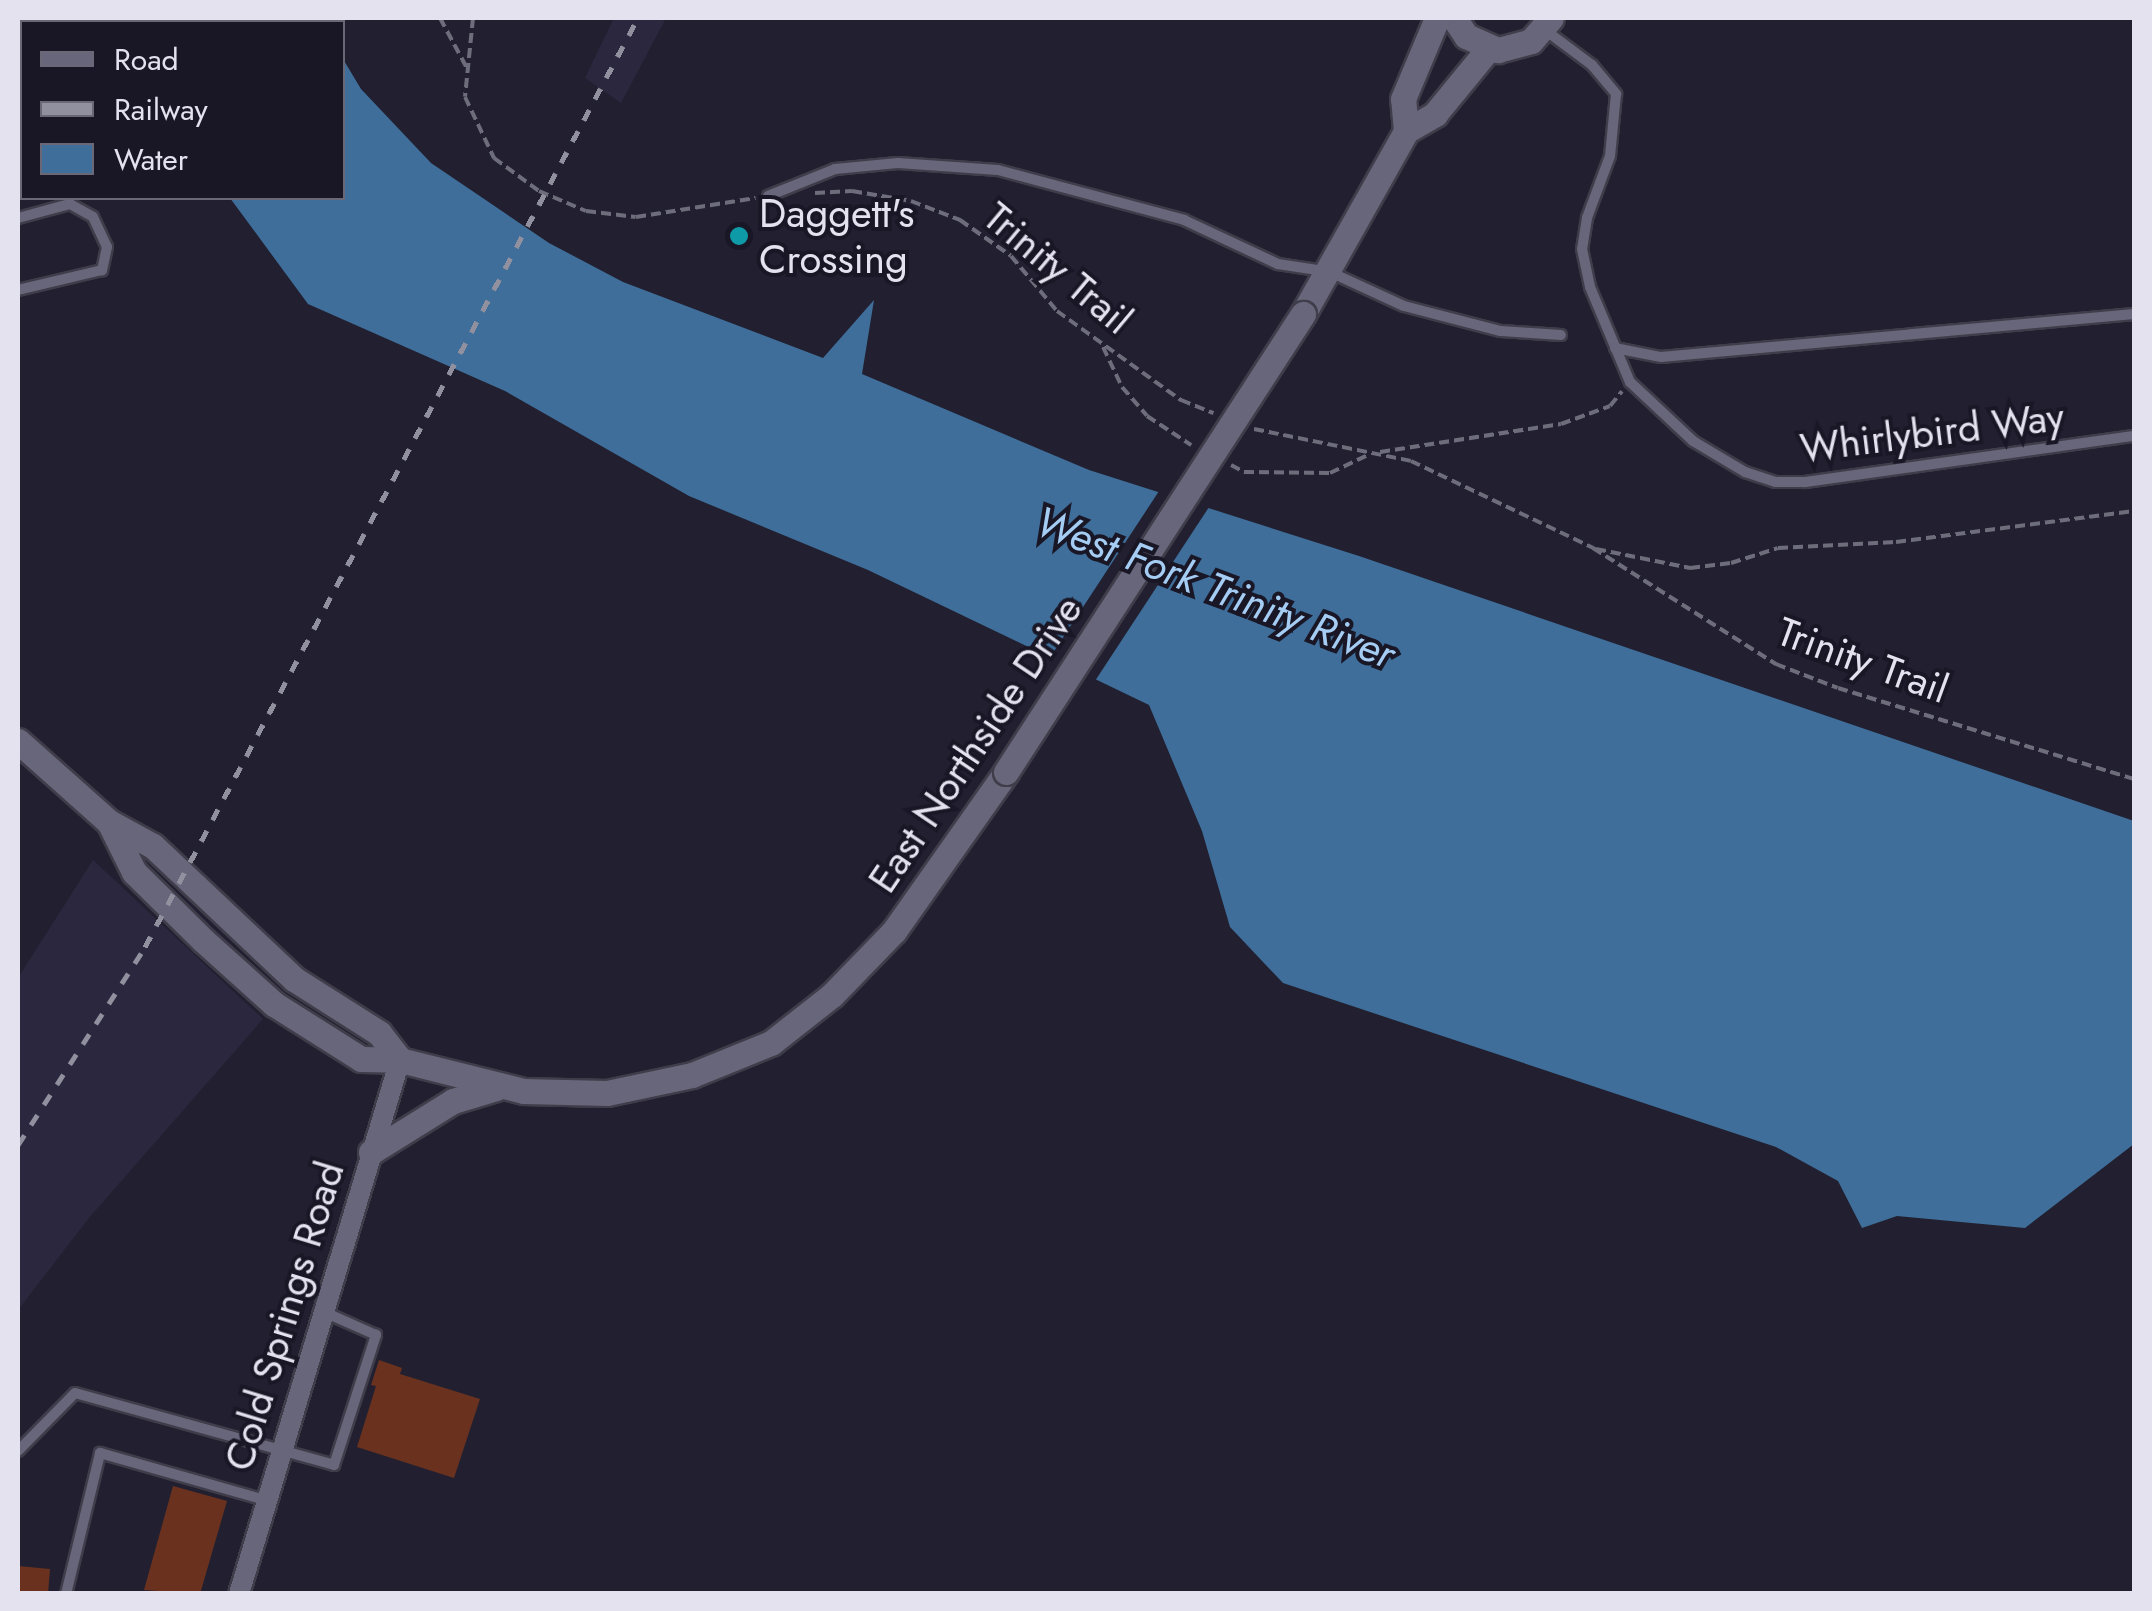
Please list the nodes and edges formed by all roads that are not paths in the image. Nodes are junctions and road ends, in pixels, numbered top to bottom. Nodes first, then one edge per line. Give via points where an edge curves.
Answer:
1 (1437, 18) edge
2 (1454, 18) edge
3 (1549, 22) edge
4 (1490, 48) junction
5 (1406, 131) junction
6 (768, 196) road end
7 (18, 218) edge
8 (1330, 272) junction
9 (18, 290) edge
10 (2134, 314) edge
11 (1561, 336) dead end
12 (1615, 348) junction
13 (2134, 436) edge
14 (18, 740) edge
15 (400, 1060) junction
16 (501, 1087) junction
17 (371, 1152) junction
18 (322, 1312) junction
19 (281, 1447) junction
20 (18, 1452) edge
21 (265, 1500) junction
22 (66, 1594) edge
23 (239, 1594) edge

1 - 5 street, East Northside Drive via 1403,99
2 - 4 street via 1466,36
3 - 4 street via 1515,48
3 - 12 lane, Whirlybird Way via 1616,94 1610,156 1586,218 1582,249
4 - 5 street, East Northside Drive via 1435,114
5 - 8 street, East Northside Drive
6 - 8 lane via 835,168 898,163 998,170 1184,220 1278,264
7 - 9 lane via 70,204 93,217 107,247 102,270
8 - 11 lane via 1452,320
8 - 16 street, East Northside Drive, bridge via 1006,772 894,931 832,995 771,1043 692,1076 607,1093
10 - 12 lane via 1661,357
12 - 13 lane, Whirlybird Way via 1630,382 1693,441 1775,482
14 - 15 street, East Northside Drive via 109,822 134,872 274,1004 362,1059
15 - 16 street, East Northside Drive
15 - 17 street, Cold Springs Road
16 - 17 street via 453,1101
17 - 18 street, Cold Springs Road
18 - 19 street, Cold Springs Road
18 - 19 lane via 376,1335 334,1465
19 - 20 lane via 75,1393
19 - 21 street, Cold Springs Road
21 - 22 lane via 100,1454
21 - 23 street, Cold Springs Road

